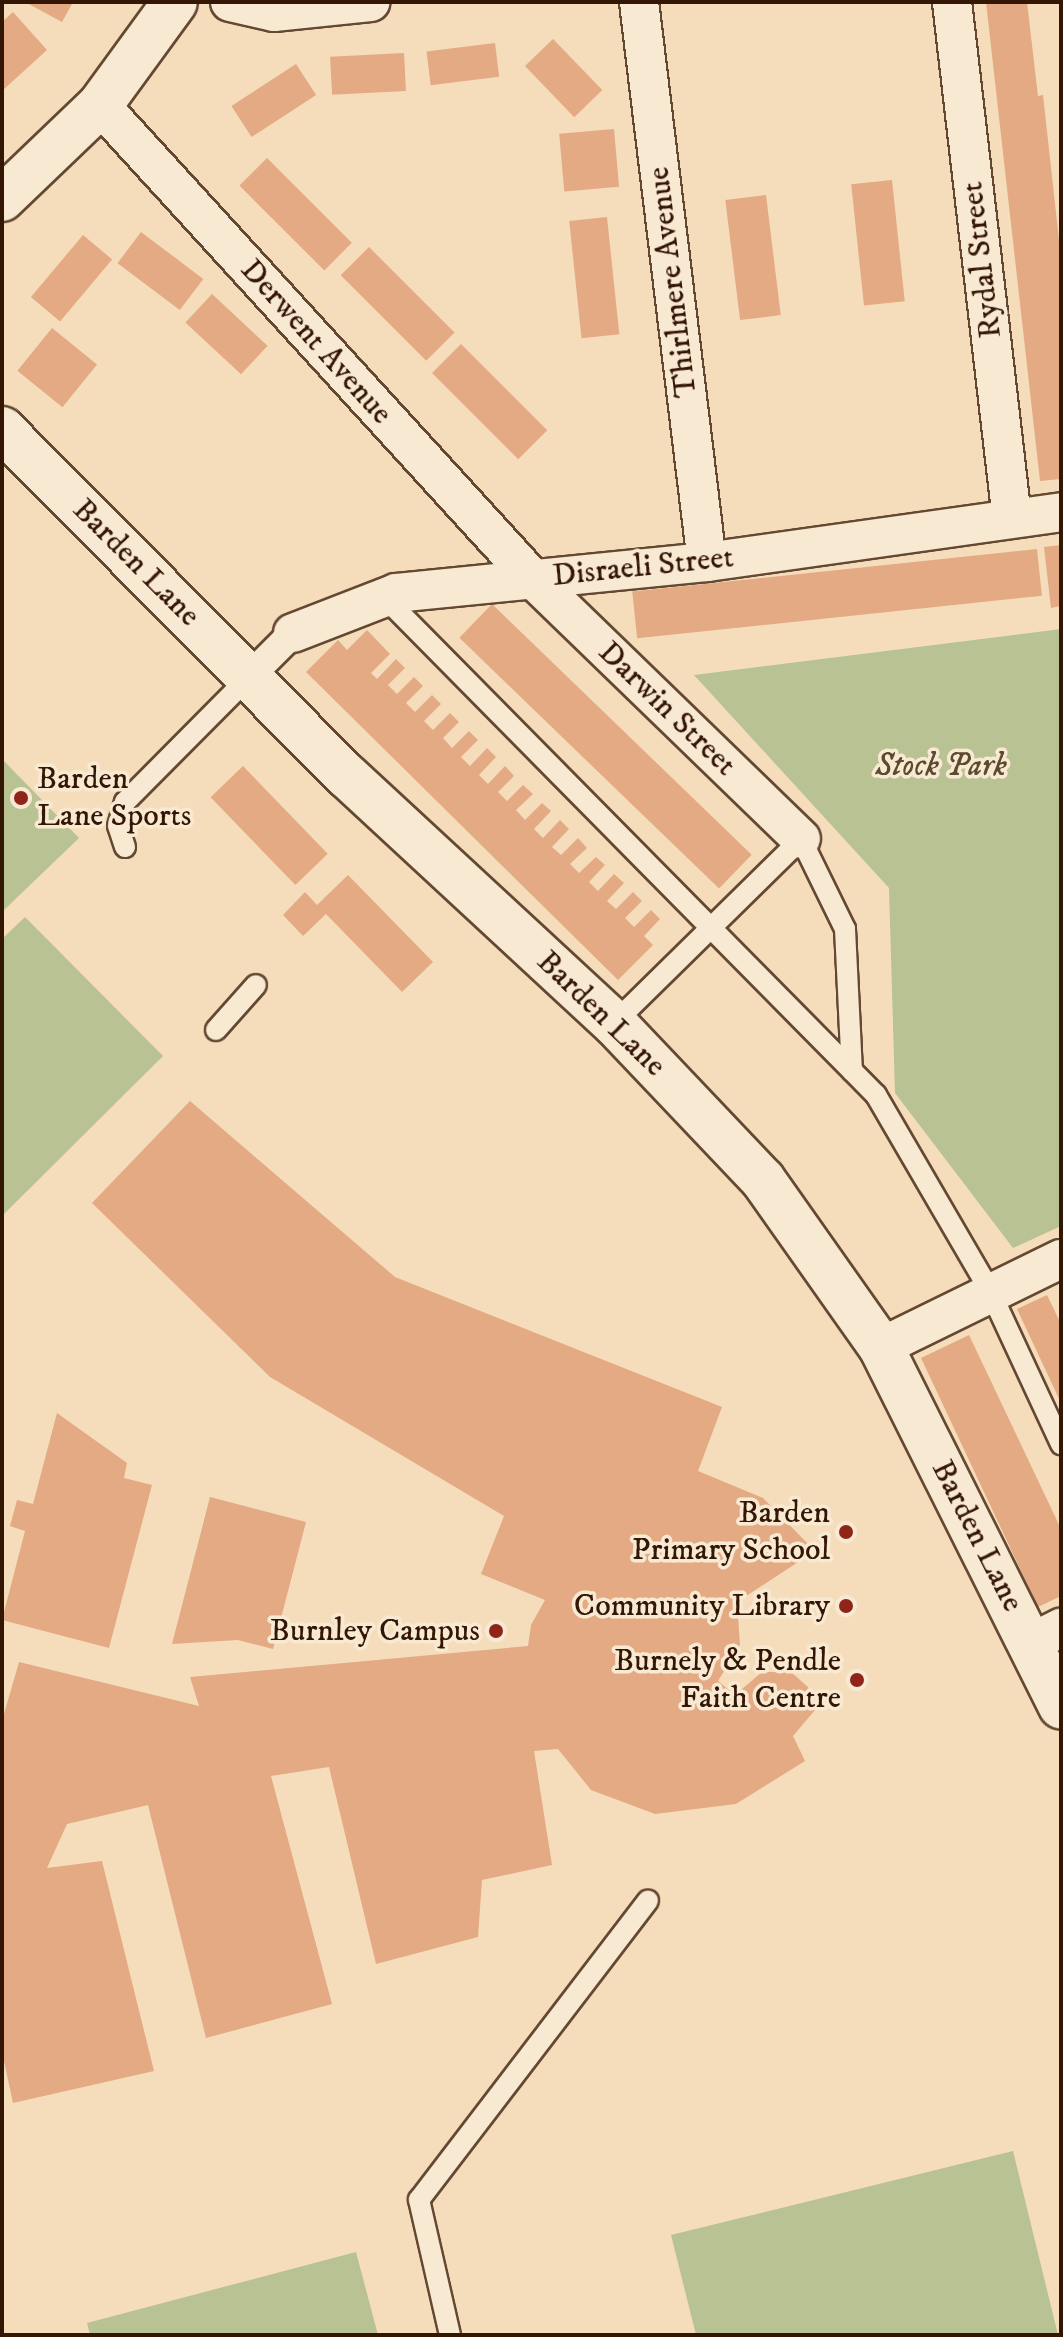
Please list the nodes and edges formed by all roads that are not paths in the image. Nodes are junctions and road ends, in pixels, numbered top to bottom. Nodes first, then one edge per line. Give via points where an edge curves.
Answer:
1 (175, 2) edge
2 (230, 2) edge
3 (370, 2) edge
4 (639, 2) edge
5 (952, 2) edge
6 (100, 105) junction
7 (2, 199) edge
8 (2, 429) edge
9 (1061, 512) edge
10 (1012, 519) junction
11 (707, 562) junction
12 (533, 579) junction
13 (386, 599) junction
14 (293, 633) joint
15 (249, 677) junction
16 (801, 839) junction
17 (125, 847) dead end
18 (712, 930) junction
19 (256, 985) dead end
20 (614, 1023) junction
21 (216, 1030) dead end
22 (852, 1071) junction
23 (1061, 1259) edge
24 (990, 1291) junction
25 (881, 1347) junction
26 (1061, 1444) edge
27 (1046, 1636) edge
28 (1061, 1706) edge
29 (648, 1900) dead end
30 (450, 2335) edge

1 - 6 street
2 - 3 street via 274,12
4 - 11 street, Thirlmere Avenue
5 - 10 street, Rydal Street
6 - 7 street
6 - 12 street, Derwent Avenue
8 - 15 street, Barden Lane
9 - 10 street, Disraeli Street
10 - 11 street, Disraeli Street
11 - 12 street, Disraeli Street
12 - 13 street, Disraeli Street via 396,593
12 - 16 street, Darwin Street
13 - 14 street, Disraeli Street
13 - 18 lane
14 - 15 street, Disraeli Street
15 - 17 lane via 125,802 118,826
15 - 20 street, Barden Lane
16 - 18 lane
16 - 22 lane via 845,929
18 - 20 lane
18 - 22 lane
19 - 21 lane
20 - 25 street, Barden Lane via 763,1180
22 - 24 lane via 876,1095
23 - 24 street
24 - 25 street
24 - 26 lane
25 - 27 street, Barden Lane
27 - 28 street, Barden Lane
29 - 30 lane via 419,2200

